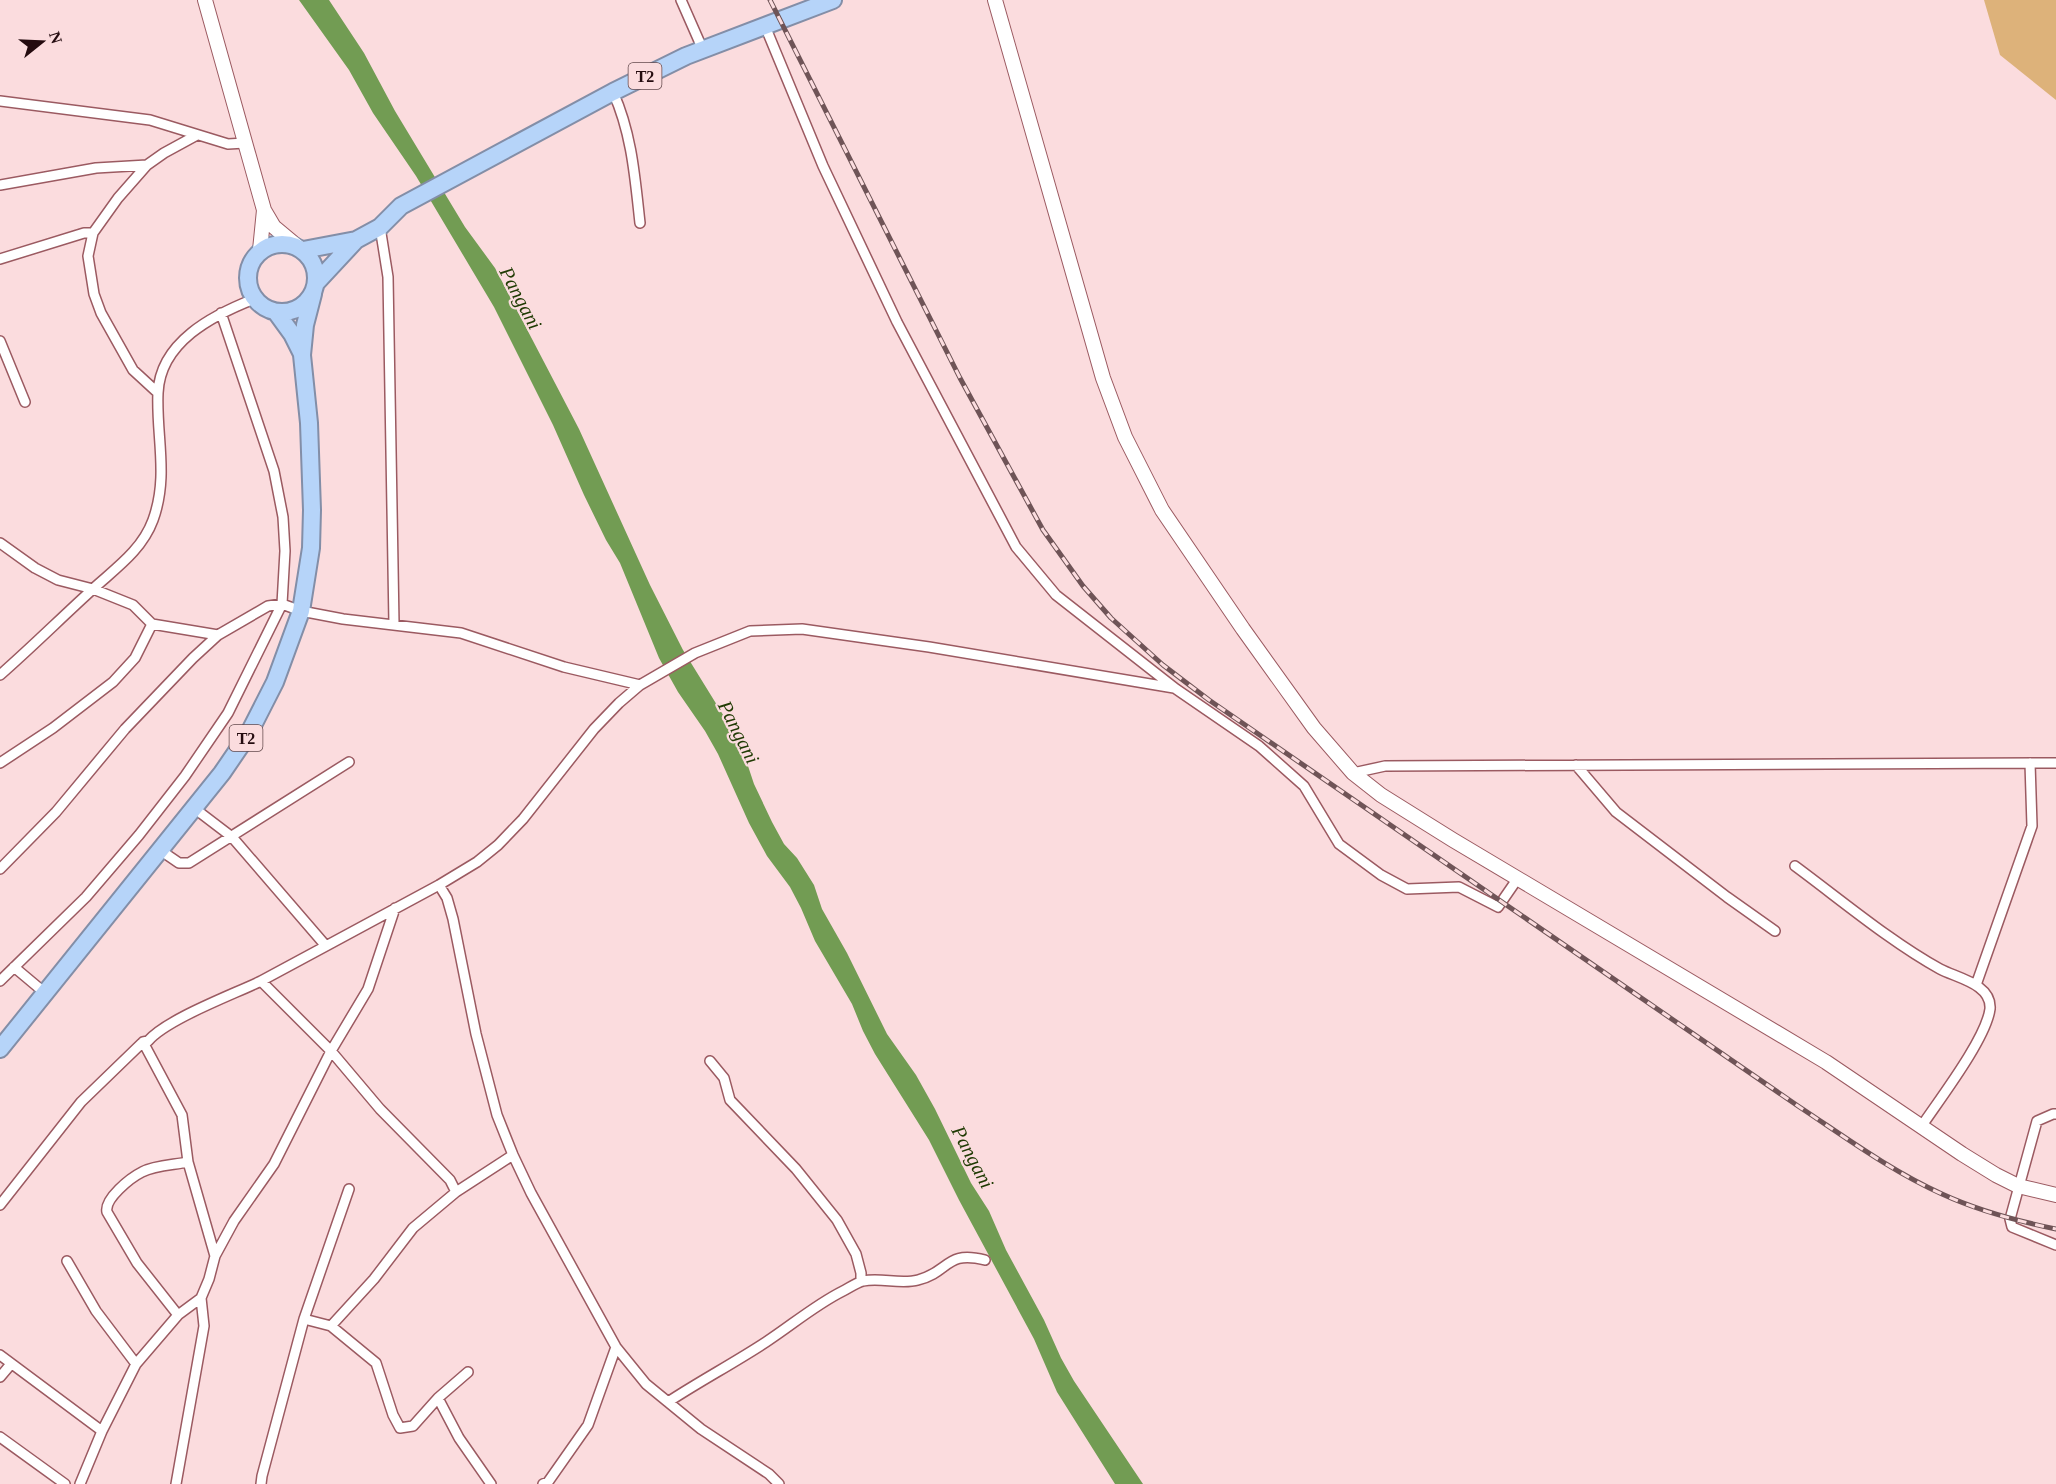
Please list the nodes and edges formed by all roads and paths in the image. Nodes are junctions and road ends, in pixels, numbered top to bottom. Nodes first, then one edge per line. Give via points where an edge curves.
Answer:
1 (205, 0) edge
2 (681, 0) edge
3 (833, 0) edge
4 (995, 0) edge
5 (765, 26) junction
6 (703, 50) junction
7 (613, 92) junction
8 (0, 101) edge
9 (197, 135) junction
10 (245, 143) junction
11 (147, 165) junction
12 (0, 185) edge
13 (264, 210) junction
14 (640, 223) dead end
15 (380, 227) junction
16 (93, 233) junction
17 (357, 240) junction
18 (300, 249) junction
19 (260, 250) junction
20 (0, 259) edge
21 (314, 288) junction
22 (254, 299) junction
23 (276, 312) junction
24 (220, 313) junction
25 (0, 341) edge
26 (302, 355) junction
27 (158, 393) junction
28 (25, 402) dead end
29 (0, 543) edge
30 (93, 589) junction
31 (282, 604) junction
32 (301, 611) junction
33 (152, 624) junction
34 (394, 624) junction
35 (218, 635) junction
36 (0, 675) edge
37 (640, 685) junction
38 (1176, 689) junction
39 (349, 762) dead end
40 (0, 763) edge
41 (2030, 763) junction
42 (2056, 763) edge
43 (1576, 765) junction
44 (1353, 773) junction
45 (194, 808) junction
46 (232, 837) junction
47 (160, 850) junction
48 (1795, 866) dead end
49 (0, 869) edge
50 (1518, 879) junction
51 (440, 885) junction
52 (395, 908) junction
53 (1775, 931) dead end
54 (326, 946) junction
55 (15, 967) junction
56 (0, 981) edge
57 (261, 981) junction
58 (1976, 985) junction
59 (45, 993) junction
60 (143, 1042) junction
61 (0, 1049) edge
62 (331, 1051) junction
63 (710, 1061) dead end
64 (2056, 1114) edge
65 (1921, 1126) junction
66 (513, 1155) junction
67 (188, 1162) junction
68 (2018, 1186) junction
69 (349, 1188) dead end
70 (456, 1192) junction
71 (2056, 1195) edge
72 (0, 1205) edge
73 (2056, 1245) edge
74 (215, 1256) junction
75 (985, 1260) dead end
76 (67, 1261) dead end
77 (861, 1281) junction
78 (201, 1298) junction
79 (178, 1315) junction
80 (304, 1319) junction
81 (331, 1326) junction
82 (616, 1347) junction
83 (0, 1355) edge
84 (11, 1364) junction
85 (136, 1364) junction
86 (468, 1372) dead end
87 (0, 1377) edge
88 (438, 1398) junction
89 (668, 1402) junction
90 (102, 1431) junction
91 (0, 1437) edge
92 (64, 1484) edge
93 (80, 1484) edge
94 (176, 1484) edge
95 (261, 1484) edge
96 (491, 1484) edge
97 (543, 1484) edge
98 (779, 1484) edge

1 - 10 main road
2 - 6 street
3 - 5 highway, T2
4 - 44 main road via 1103,378 1125,437 1169,520 1314,728
5 - 6 highway, T2
5 - 38 street via 823,166 897,322 1016,547 1056,594
6 - 7 highway, T2
7 - 14 street via 629,135
7 - 15 highway, T2 via 401,206
8 - 9 street via 150,120
9 - 10 street via 228,144
9 - 11 street
10 - 13 main road
11 - 12 street via 96,168
11 - 16 street
13 - 18 main road via 274,227
13 - 19 main road
15 - 17 highway, T2
15 - 34 street via 388,277
16 - 20 street
16 - 27 street via 88,256 101,313 133,370
17 - 18 highway, T2
17 - 21 highway, T2
18 - 19 highway, T2 via 285,243
18 - 21 highway via 314,265
19 - 22 highway via 247,273
21 - 23 highway, T2 via 306,303 297,309
21 - 26 highway, T2
22 - 23 highway, T2
22 - 24 street
23 - 26 highway, T2
24 - 27 street via 198,327 172,354
24 - 31 street via 274,471 283,517
25 - 28 street
26 - 32 highway, T2 via 312,510 311,548
27 - 30 street via 163,459 153,521 133,554
29 - 30 street via 34,568
30 - 33 street via 133,605
30 - 36 street
31 - 32 street
31 - 35 street via 268,606
31 - 55 street via 228,713 185,776 86,897
32 - 34 street
32 - 45 highway, T2 via 275,682 248,735
33 - 35 street
33 - 40 street via 135,658 113,682
34 - 37 street via 461,633 564,668
35 - 49 street via 125,729 56,812
37 - 38 street via 695,653 750,631 802,629
37 - 51 street via 594,729 498,845
38 - 50 street via 1259,746 1304,786 1339,844 1407,890 1460,887 1498,907
39 - 46 street
41 - 42 street
41 - 43 street
41 - 58 street via 2032,826
43 - 44 street via 1384,766
43 - 53 street via 1616,812
44 - 50 main road via 1381,795
45 - 46 street
45 - 47 highway, T2
46 - 47 street via 189,863 179,863
46 - 54 street
47 - 59 highway, T2
48 - 58 street via 1918,956
50 - 65 main road via 1826,1062
51 - 52 street
51 - 66 street via 453,919 486,1079
52 - 54 street
52 - 62 street via 368,989
54 - 57 street
55 - 56 street
55 - 59 street
57 - 60 street via 176,1021
57 - 62 street
58 - 65 street via 1987,996 1990,1008 1978,1041
59 - 61 highway, T2
60 - 67 street via 182,1116
60 - 72 street via 81,1102
62 - 70 street via 380,1109 450,1180
62 - 74 street via 274,1164
63 - 77 street via 724,1078 730,1100 796,1169 837,1220 856,1254
64 - 68 street via 2037,1121
65 - 68 main road via 1970,1160
66 - 70 street
66 - 82 street via 556,1242
67 - 74 street
67 - 79 street via 140,1172 106,1206 137,1263
68 - 71 main road
68 - 73 street via 2010,1219 2012,1227
69 - 80 street
70 - 81 street via 412,1228 374,1279
74 - 78 street
75 - 77 street via 959,1258 920,1280
76 - 85 street via 96,1311
77 - 89 street
78 - 79 street
78 - 94 street via 204,1326
79 - 85 street
80 - 81 street
80 - 95 street
81 - 88 street via 376,1363 400,1428 413,1426
82 - 89 street via 646,1384
82 - 97 street via 588,1425
83 - 84 street
84 - 87 street
84 - 90 street
85 - 90 street
86 - 88 street
88 - 96 street via 459,1438
89 - 98 street
90 - 93 street
91 - 92 street

